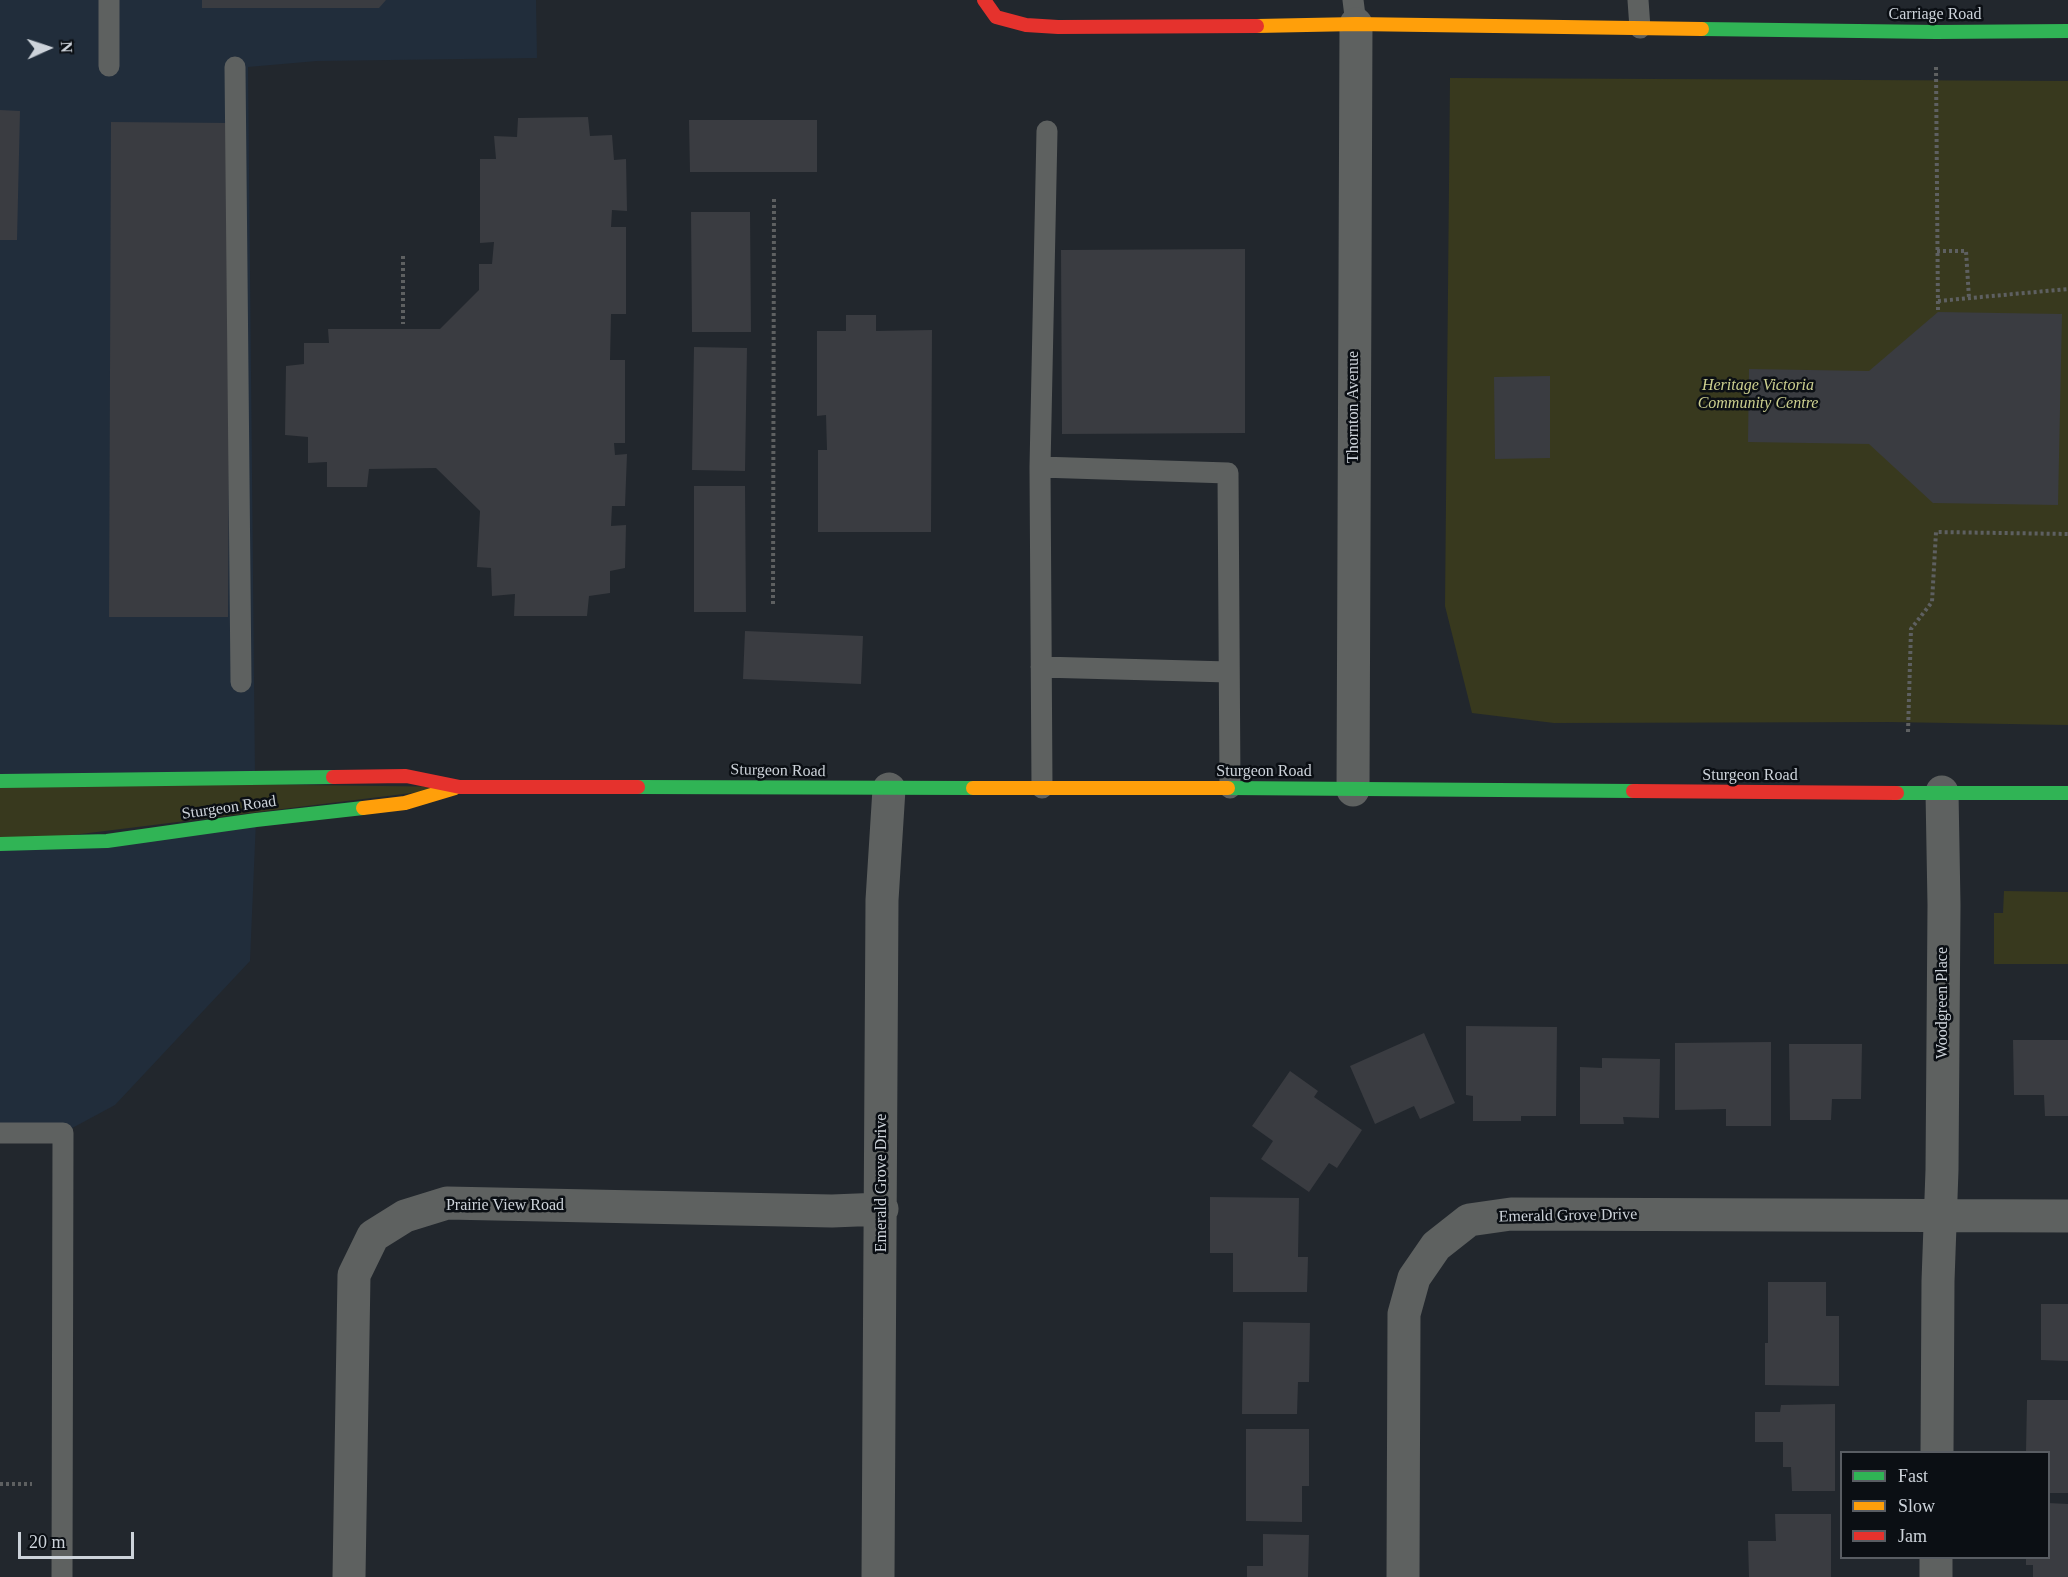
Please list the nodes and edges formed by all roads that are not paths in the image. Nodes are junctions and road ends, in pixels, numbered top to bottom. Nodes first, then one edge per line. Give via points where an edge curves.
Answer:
1 (109, 0) edge
2 (984, 0) edge
3 (1638, 0) edge
4 (1354, 12) edge
5 (1640, 28) junction
6 (2068, 31) edge
7 (109, 66) dead end
8 (235, 67) dead end
9 (1047, 131) dead end
10 (1040, 467) junction
11 (1041, 667) junction
12 (1229, 672) junction
13 (242, 682) dead end
14 (0, 781) edge
15 (460, 786) junction
16 (1041, 788) junction
17 (1230, 788) junction
18 (890, 789) junction
19 (1353, 790) junction
20 (1942, 792) junction
21 (2068, 793) edge
22 (0, 844) edge
23 (0, 1133) edge
24 (882, 1209) junction
25 (1941, 1215) junction
26 (2068, 1216) edge
27 (1937, 1451) edge
28 (1936, 1559) edge
29 (62, 1577) edge
30 (349, 1577) edge
31 (878, 1577) edge
32 (1403, 1577) edge
33 (1936, 1577) edge

1 - 7 lane
2 - 4 main road, Carriage Road via 996,17 1026,25 1081,27 1299,26
3 - 5 lane
4 - 5 main road, Carriage Road
4 - 19 street, Thornton Avenue
5 - 6 main road, Carriage Road
8 - 13 lane
9 - 10 lane
10 - 11 lane
10 - 12 lane via 1228,473
11 - 12 lane
11 - 16 lane
12 - 17 lane
14 - 15 main road, Sturgeon Road via 406,776
15 - 18 main road, Sturgeon Road
15 - 22 main road, Sturgeon Road via 405,803 107,841
16 - 17 main road, Sturgeon Road
16 - 18 main road, Sturgeon Road
17 - 19 main road, Sturgeon Road
18 - 24 street, Emerald Grove Drive via 882,900
19 - 20 main road, Sturgeon Road
20 - 21 main road, Sturgeon Road
20 - 25 street, Woodgreen Place
23 - 29 lane via 63,1133
24 - 30 street, Prairie View Road via 447,1203 405,1216 373,1236 354,1275
24 - 31 street, Emerald Grove Drive
25 - 26 street
25 - 27 street, Woodgreen Place
25 - 32 street, Emerald Grove Drive via 1511,1214 1469,1220 1436,1246 1414,1278 1404,1314
28 - 33 street

